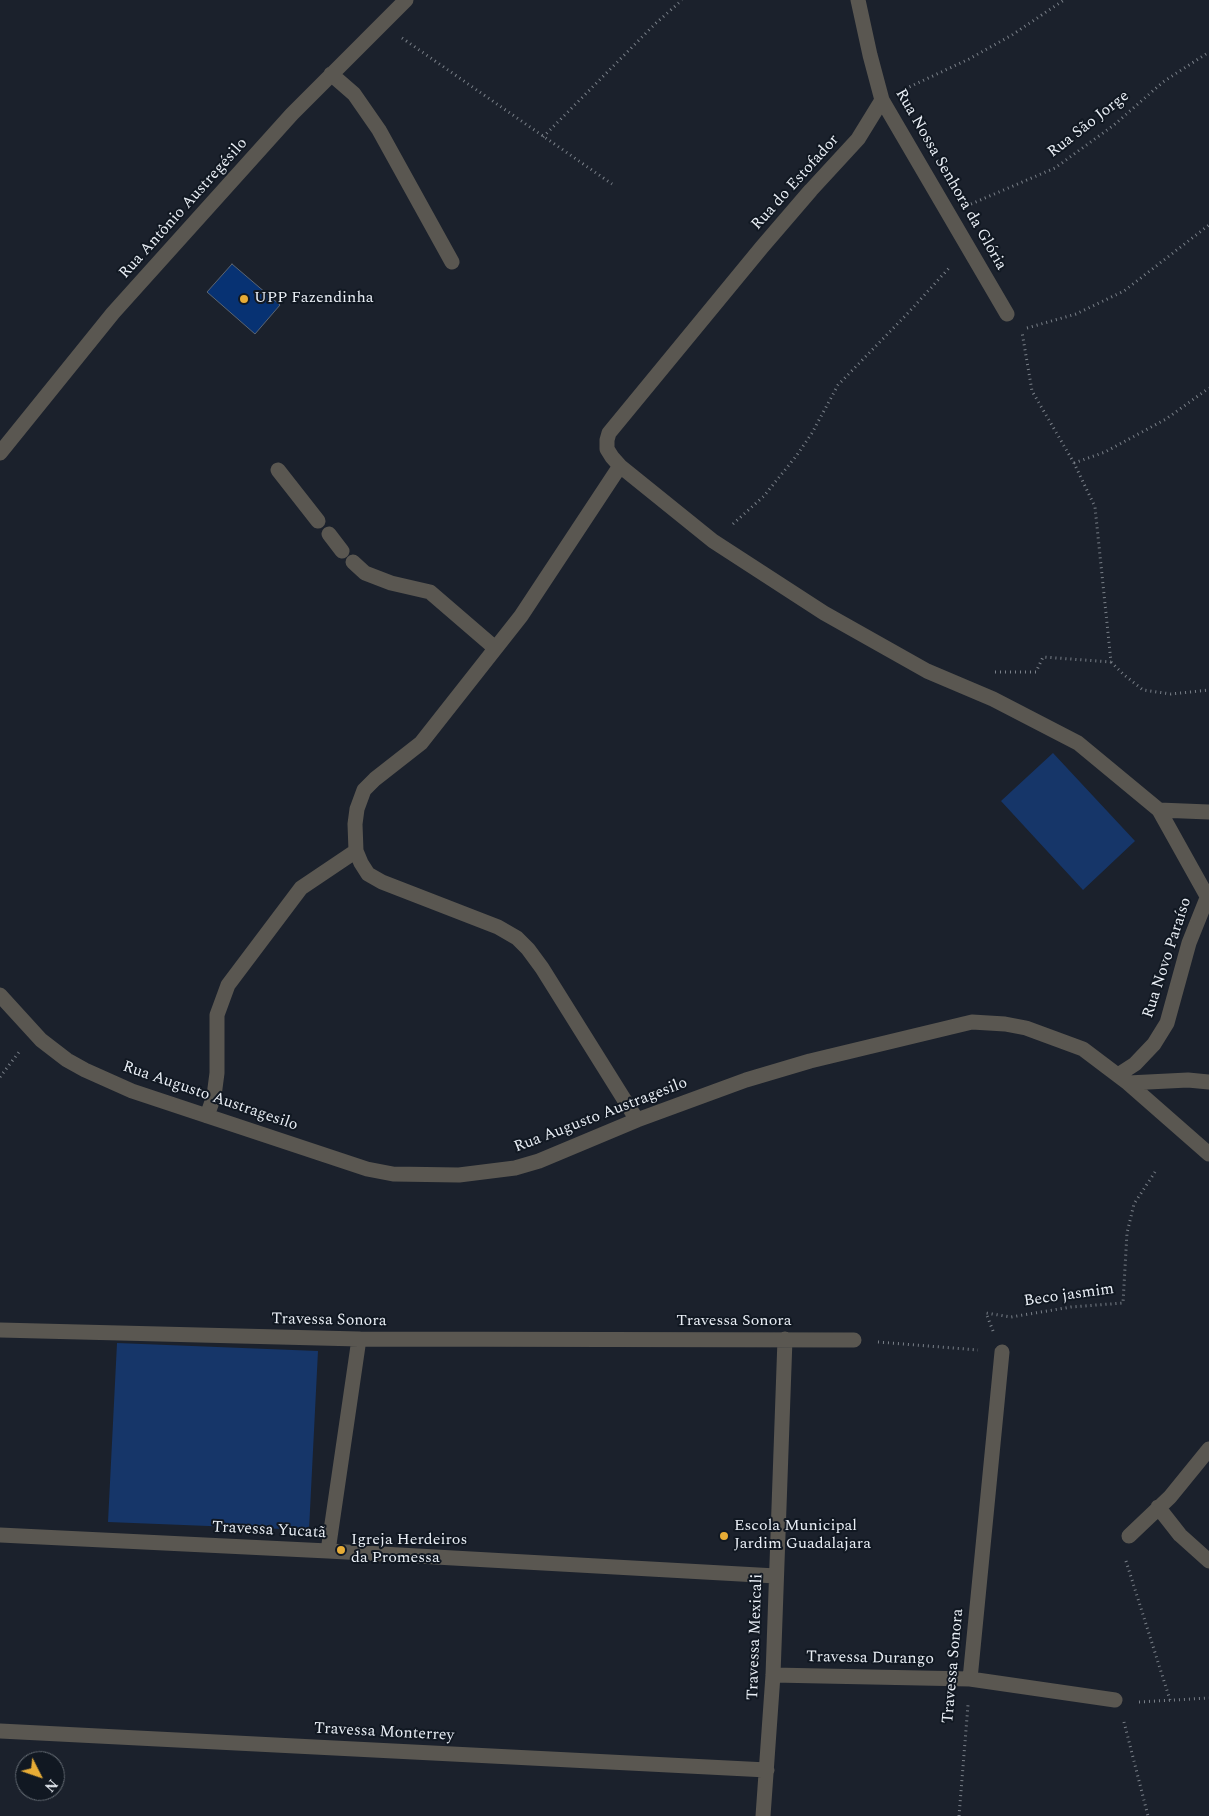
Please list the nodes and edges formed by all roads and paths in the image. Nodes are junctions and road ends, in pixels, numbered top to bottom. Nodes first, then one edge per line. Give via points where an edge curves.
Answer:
1 (406, 0) edge
2 (682, 0) edge
3 (858, 0) edge
4 (1064, 0) edge
5 (381, 23) junction
6 (1209, 52) edge
7 (331, 74) junction
8 (882, 100) junction
9 (543, 137) junction
10 (612, 184) dead end
11 (948, 214) junction
12 (1209, 224) edge
13 (968, 248) junction
14 (452, 262) dead end
15 (1007, 314) dead end
16 (1209, 388) edge
17 (0, 453) edge
18 (1074, 464) junction
19 (620, 466) junction
20 (278, 470) dead end
21 (318, 521) dead end
22 (329, 534) dead end
23 (713, 541) junction
24 (342, 551) dead end
25 (353, 562) dead end
26 (495, 648) junction
27 (1112, 662) junction
28 (986, 672) dead end
29 (1209, 690) edge
30 (1159, 810) junction
31 (1209, 812) edge
32 (356, 851) junction
33 (1208, 895) edge
34 (0, 995) edge
35 (35, 1033) junction
36 (0, 1077) edge
37 (1123, 1079) junction
38 (1209, 1082) edge
39 (208, 1116) junction
40 (636, 1120) junction
41 (1209, 1154) edge
42 (1155, 1172) dead end
43 (0, 1330) edge
44 (359, 1339) junction
45 (785, 1339) junction
46 (854, 1340) joint
47 (1002, 1352) junction
48 (1209, 1449) edge
49 (1158, 1507) junction
50 (0, 1535) edge
51 (1130, 1536) joint
52 (328, 1551) junction
53 (1209, 1561) edge
54 (776, 1576) junction
55 (773, 1675) junction
56 (970, 1679) junction
57 (1209, 1698) edge
58 (1115, 1700) junction
59 (1170, 1700) junction
60 (0, 1731) edge
61 (767, 1770) junction
62 (763, 1816) edge
63 (959, 1816) edge
64 (1148, 1816) edge

1 - 5 street, Rua Antônio Austregésilo
2 - 9 path
3 - 8 street, Rua Nossa Senhora da Glória
4 - 8 path via 969,59
5 - 7 street, Rua Antônio Austregésilo
5 - 9 path
6 - 11 path, Rua São Jorge via 1163,82 1114,125 1055,168
7 - 14 street via 354,94 380,130
7 - 17 street, Rua Antônio Austregésilo via 113,313
8 - 11 street, Rua Nossa Senhora da Glória
8 - 19 street, Rua do Estofador via 858,140 762,247 609,433 606,440 608,448
9 - 10 path
11 - 13 street, Rua Nossa Senhora da Glória
12 - 18 path via 1124,291 1076,314 1021,330 1032,391
13 - 15 street, Rua Nossa Senhora da Glória
13 - 23 path via 838,385 812,433 764,496
16 - 18 path via 1166,419 1105,452
18 - 27 path via 1095,507
19 - 23 street
19 - 26 street
20 - 21 street
22 - 24 street
23 - 30 street via 824,613 918,666 993,699 1078,743
25 - 26 street via 365,573 430,592
26 - 32 street via 421,744 364,790 355,824
27 - 28 path via 1043,656 1036,672
27 - 29 path via 1143,690 1171,694
30 - 31 street
30 - 33 street
32 - 39 street via 302,888 228,985 217,1015 217,1072
32 - 40 street via 368,874 382,882 498,927 517,938 542,968
33 - 37 street, Rua Novo Paraíso via 1189,943 1166,1023 1154,1044
34 - 35 street, Rua Augusto Austragesilo
35 - 36 path
35 - 39 street, Rua Augusto Austragesilo via 84,1070 132,1091
37 - 38 street
37 - 40 street, Rua Augusto Austragesilo via 1083,1050 1064,1041 1026,1028 972,1022 810,1061 746,1080
37 - 41 street, Rua Augusto Austragesilo
39 - 40 street, Rua Augusto Austragesilo via 367,1169 424,1175 491,1172 539,1162
42 - 47 path, Beco jasmim via 1134,1204 1129,1226 1123,1303 1010,1317 986,1313
43 - 44 street, Travessa Sonora
44 - 45 street, Travessa Sonora
44 - 52 street
45 - 46 street, Travessa Sonora
45 - 54 street, Travessa Mexicali
46 - 47 path
47 - 56 street, Travessa Sonora
48 - 49 street
49 - 51 street
49 - 53 street via 1180,1535
50 - 52 street, Travessa Yucatã
51 - 59 path via 1122,1549
52 - 54 street, Travessa Yucatã
54 - 55 street, Travessa Mexicali
55 - 56 street, Travessa Durango
55 - 61 street, Travessa Mexicali
56 - 58 street, Travessa Durango
56 - 63 path, Travessa Sonora
57 - 59 path
58 - 59 path
58 - 64 path
60 - 61 street, Travessa Monterrey
61 - 62 street, Travessa Mexicali

